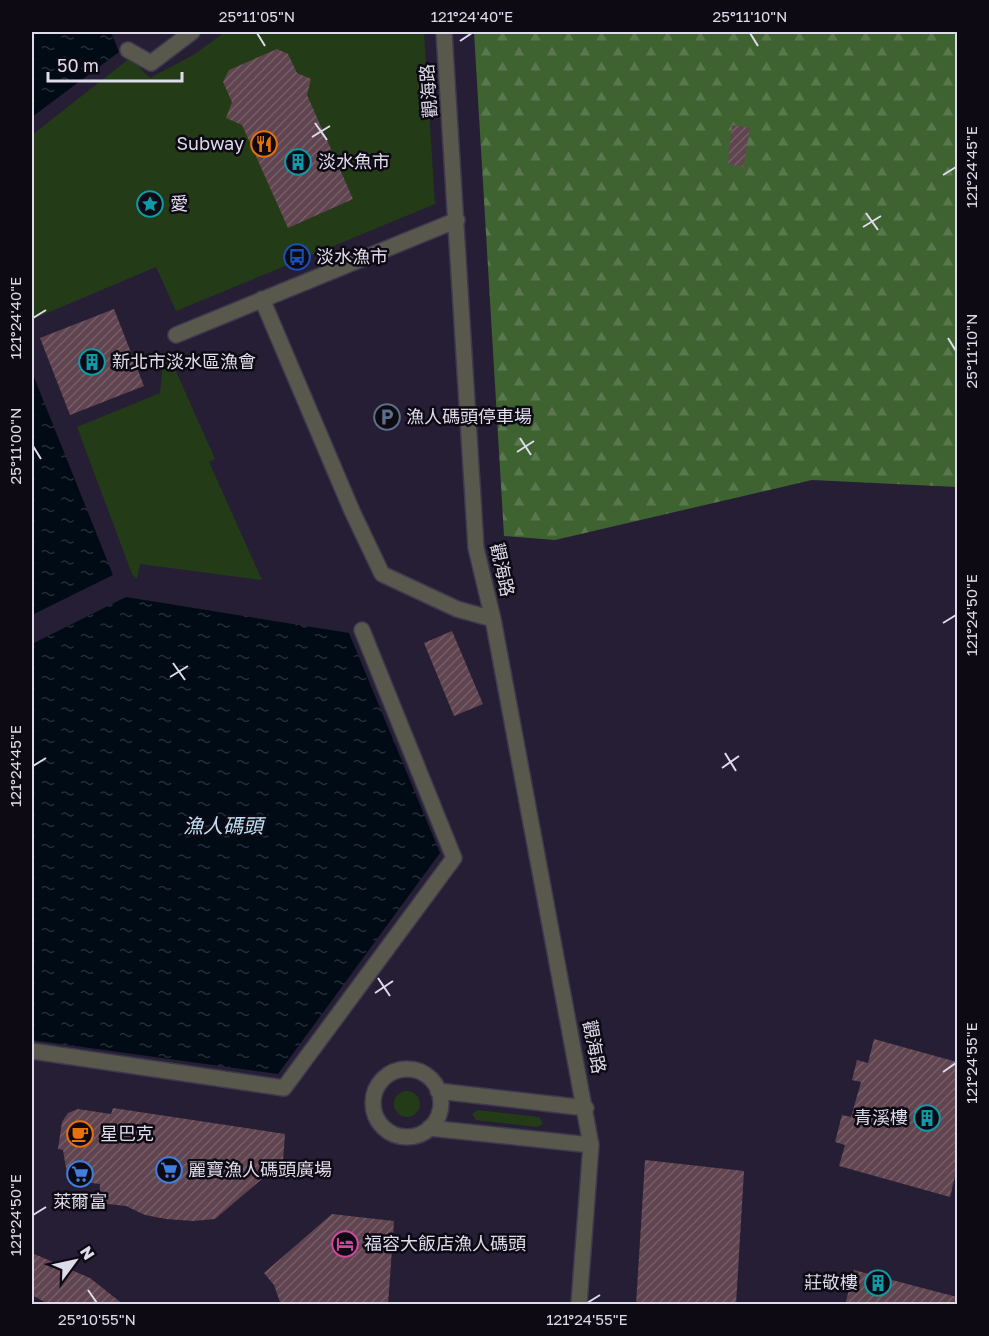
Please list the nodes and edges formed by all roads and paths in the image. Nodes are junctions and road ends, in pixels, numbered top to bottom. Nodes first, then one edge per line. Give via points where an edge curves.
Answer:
1 (192, 32) edge
2 (444, 32) edge
3 (128, 50) dead end
4 (457, 220) junction
5 (262, 299) junction
6 (176, 335) dead end
7 (493, 619) junction
8 (362, 630) dead end
9 (32, 1051) edge
10 (438, 1091) junction
11 (586, 1108) junction
12 (429, 1128) junction
13 (591, 1145) junction
14 (579, 1305) edge

1 - 3 street via 152,63
2 - 4 street, 觀海路
4 - 5 street
4 - 7 street, 觀海路 via 476,548
5 - 6 street
5 - 7 street via 382,574 457,609
7 - 11 street, 觀海路
8 - 9 street via 454,858 284,1088
10 - 11 street
10 - 12 street via 439,1114
10 - 12 street via 425,1074 404,1069 384,1078 373,1096 376,1119 392,1135 415,1137
11 - 13 street, 觀海路
12 - 13 street
13 - 14 street, 觀海路

